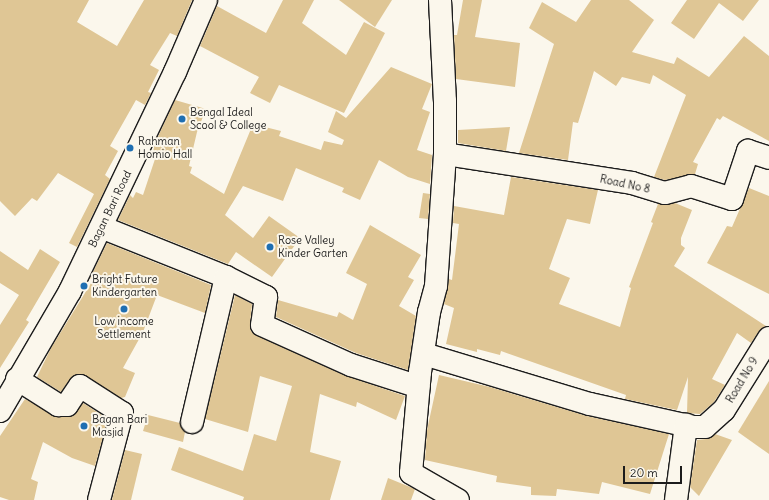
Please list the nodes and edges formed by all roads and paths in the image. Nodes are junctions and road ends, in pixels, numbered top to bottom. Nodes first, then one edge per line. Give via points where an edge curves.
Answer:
1 (206, 0) edge
2 (440, 0) edge
3 (445, 154) junction
4 (769, 158) edge
5 (101, 227) junction
6 (226, 277) junction
7 (769, 338) edge
8 (424, 354) junction
9 (17, 379) junction
10 (419, 387) junction
11 (0, 411) edge
12 (192, 422) dead end
13 (686, 426) junction
14 (99, 500) edge
15 (458, 500) edge
16 (676, 500) edge

1 - 5 street, Bagan Bari Road via 175,72
2 - 3 street
3 - 4 street, Road No 8 via 632,183 665,193 691,186 732,199 748,151
3 - 8 street via 436,286 429,312
5 - 6 street
5 - 9 street, Bagan Bari Road via 70,291
6 - 10 street via 266,297 262,325 351,365
6 - 12 street
7 - 13 street, Road No 9 via 724,410 714,421 705,427
8 - 10 street
8 - 13 street via 590,404
9 - 11 street, Bagan Bari Road
9 - 14 street via 58,405 68,405 80,386 122,413
10 - 15 street via 411,473
13 - 16 street

